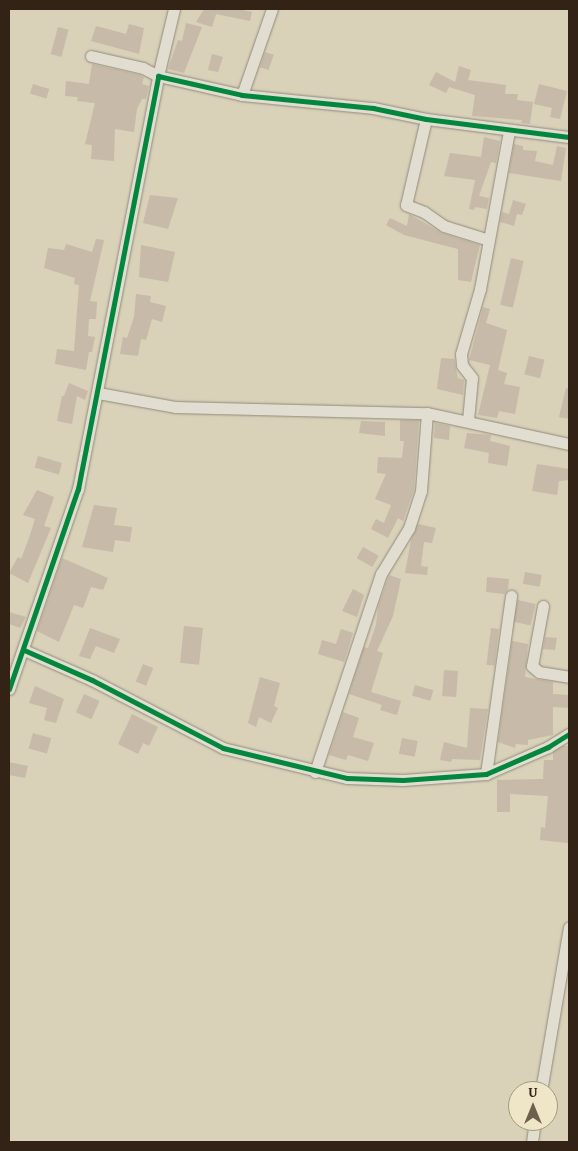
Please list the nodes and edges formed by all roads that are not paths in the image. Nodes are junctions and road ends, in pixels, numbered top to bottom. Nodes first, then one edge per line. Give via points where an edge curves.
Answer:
1 (174, 9) edge
2 (272, 9) edge
3 (90, 56) dead end
4 (158, 76) junction
5 (242, 95) junction
6 (426, 119) junction
7 (509, 131) junction
8 (569, 138) edge
9 (489, 240) junction
10 (98, 393) junction
11 (427, 413) junction
12 (468, 420) junction
13 (569, 444) edge
14 (510, 596) dead end
15 (543, 606) dead end
16 (24, 650) junction
17 (11, 677) edge
18 (569, 677) edge
19 (9, 689) edge
20 (569, 734) edge
21 (316, 772) junction
22 (486, 774) junction
23 (569, 934) edge
24 (542, 1081) edge

1 - 4 street
2 - 5 street
3 - 4 street via 143,68
4 - 5 street
4 - 10 street
5 - 6 street via 373,108
6 - 7 street
6 - 9 street via 406,205 424,212 444,226
7 - 8 street
7 - 9 street
9 - 12 street via 480,289 462,354 462,366 472,378
10 - 11 street via 175,407
10 - 16 street via 78,489
11 - 12 street
11 - 21 street via 422,491 409,528 381,574
12 - 13 street
14 - 22 street
15 - 18 street via 532,666 539,672
16 - 17 street
16 - 21 street via 92,680 223,748
17 - 19 street
20 - 22 street via 548,747
21 - 22 street via 347,778 403,780
23 - 24 street

